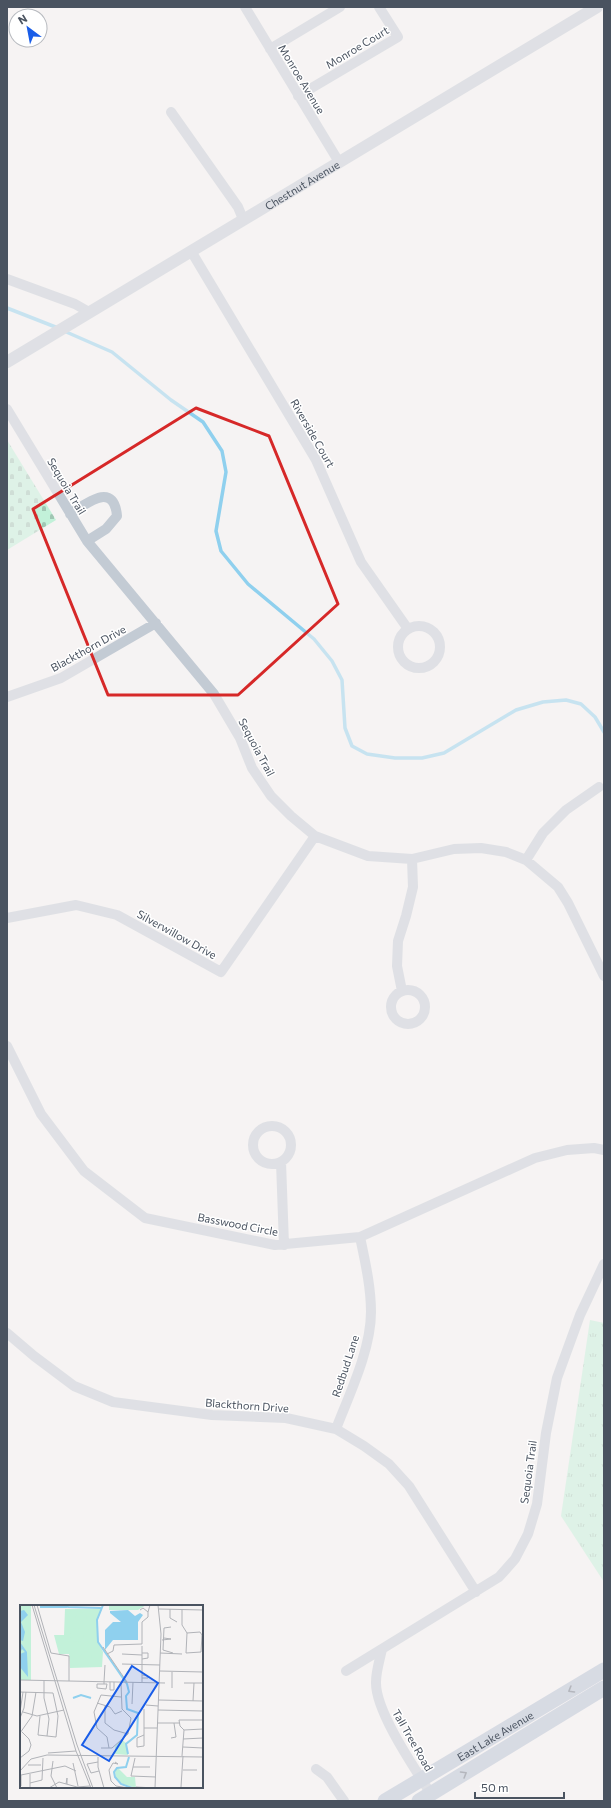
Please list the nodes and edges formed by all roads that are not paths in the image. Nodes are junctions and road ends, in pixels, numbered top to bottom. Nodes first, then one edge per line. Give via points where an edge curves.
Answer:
1 (244, 7) edge
2 (340, 7) edge
3 (379, 7) edge
4 (597, 7) edge
5 (270, 49) junction
6 (298, 96) junction
7 (171, 112) dead end
8 (339, 162) junction
9 (243, 219) junction
10 (191, 251) junction
11 (7, 279) edge
12 (89, 312) junction
13 (7, 362) edge
14 (7, 409) edge
15 (70, 514) junction
16 (87, 541) junction
17 (156, 623) junction
18 (408, 629) junction
19 (7, 697) edge
20 (599, 787) dead end
21 (315, 836) junction
22 (412, 859) junction
23 (526, 860) junction
24 (7, 918) edge
25 (604, 976) edge
26 (402, 991) dead end
27 (7, 1046) edge
28 (604, 1150) edge
29 (281, 1162) dead end
30 (360, 1237) junction
31 (284, 1245) junction
32 (604, 1264) edge
33 (7, 1333) edge
34 (336, 1429) junction
35 (476, 1592) junction
36 (382, 1649) junction
37 (604, 1670) edge
38 (346, 1671) dead end
39 (604, 1688) edge
40 (316, 1768) dead end
41 (421, 1780) junction
42 (425, 1798) edge
43 (344, 1801) edge
44 (386, 1801) edge

1 - 5 street, Monroe Avenue
2 - 5 street
3 - 6 street, Monroe Court via 398,37
4 - 8 street, Chestnut Avenue
5 - 6 street, Monroe Avenue
6 - 8 street, Monroe Avenue
7 - 9 street via 238,207
8 - 9 street, Chestnut Avenue
9 - 10 street, Chestnut Avenue
10 - 12 street, Chestnut Avenue
10 - 18 street, Riverside Court via 316,460 361,562
11 - 12 street via 75,304
12 - 13 street, Chestnut Avenue
14 - 15 street, Sequoia Trail
15 - 16 street, Sequoia Trail
15 - 16 street via 95,498 103,496 113,501 117,516 106,529
16 - 17 street, Sequoia Trail
17 - 19 street, Blackthorn Drive via 61,678
17 - 21 street, Sequoia Trail via 214,694 240,738 252,768 271,796
18 - 18 street via 399,640 401,659 406,664 419,668 432,664 439,652 438,638 428,629
20 - 23 street via 566,810 543,833
21 - 22 street, Sequoia Trail via 368,856
21 - 24 street, Silverwillow Drive via 221,972 117,915 76,905
22 - 23 street, Sequoia Trail via 454,850 481,848 506,852
22 - 26 street via 413,887 398,941 397,966
23 - 25 street, Sequoia Trail via 558,887
27 - 31 street, Basswood Circle via 41,1114 84,1171 145,1218
28 - 30 street, Basswood Circle via 567,1150 535,1158
29 - 31 street
30 - 31 street, Basswood Circle
30 - 34 street, Redbud Lane via 371,1313 369,1333
32 - 35 street, Sequoia Trail via 580,1315 557,1378 546,1433 537,1504 528,1534 515,1559 499,1577
33 - 34 street, Blackthorn Drive via 74,1386 113,1402 212,1415 286,1418
34 - 35 street, Blackthorn Drive via 389,1464 409,1486
35 - 36 street, Sequoia Trail
36 - 38 street, Sequoia Trail
36 - 41 street, Tall Tree Road via 376,1683 382,1710
37 -> 41 main road, East Lake Avenue
42 -> 39 main road, East Lake Avenue
40 - 43 street via 327,1777
41 - 42 street, Tall Tree Road
41 - 44 main road, East Lake Avenue

